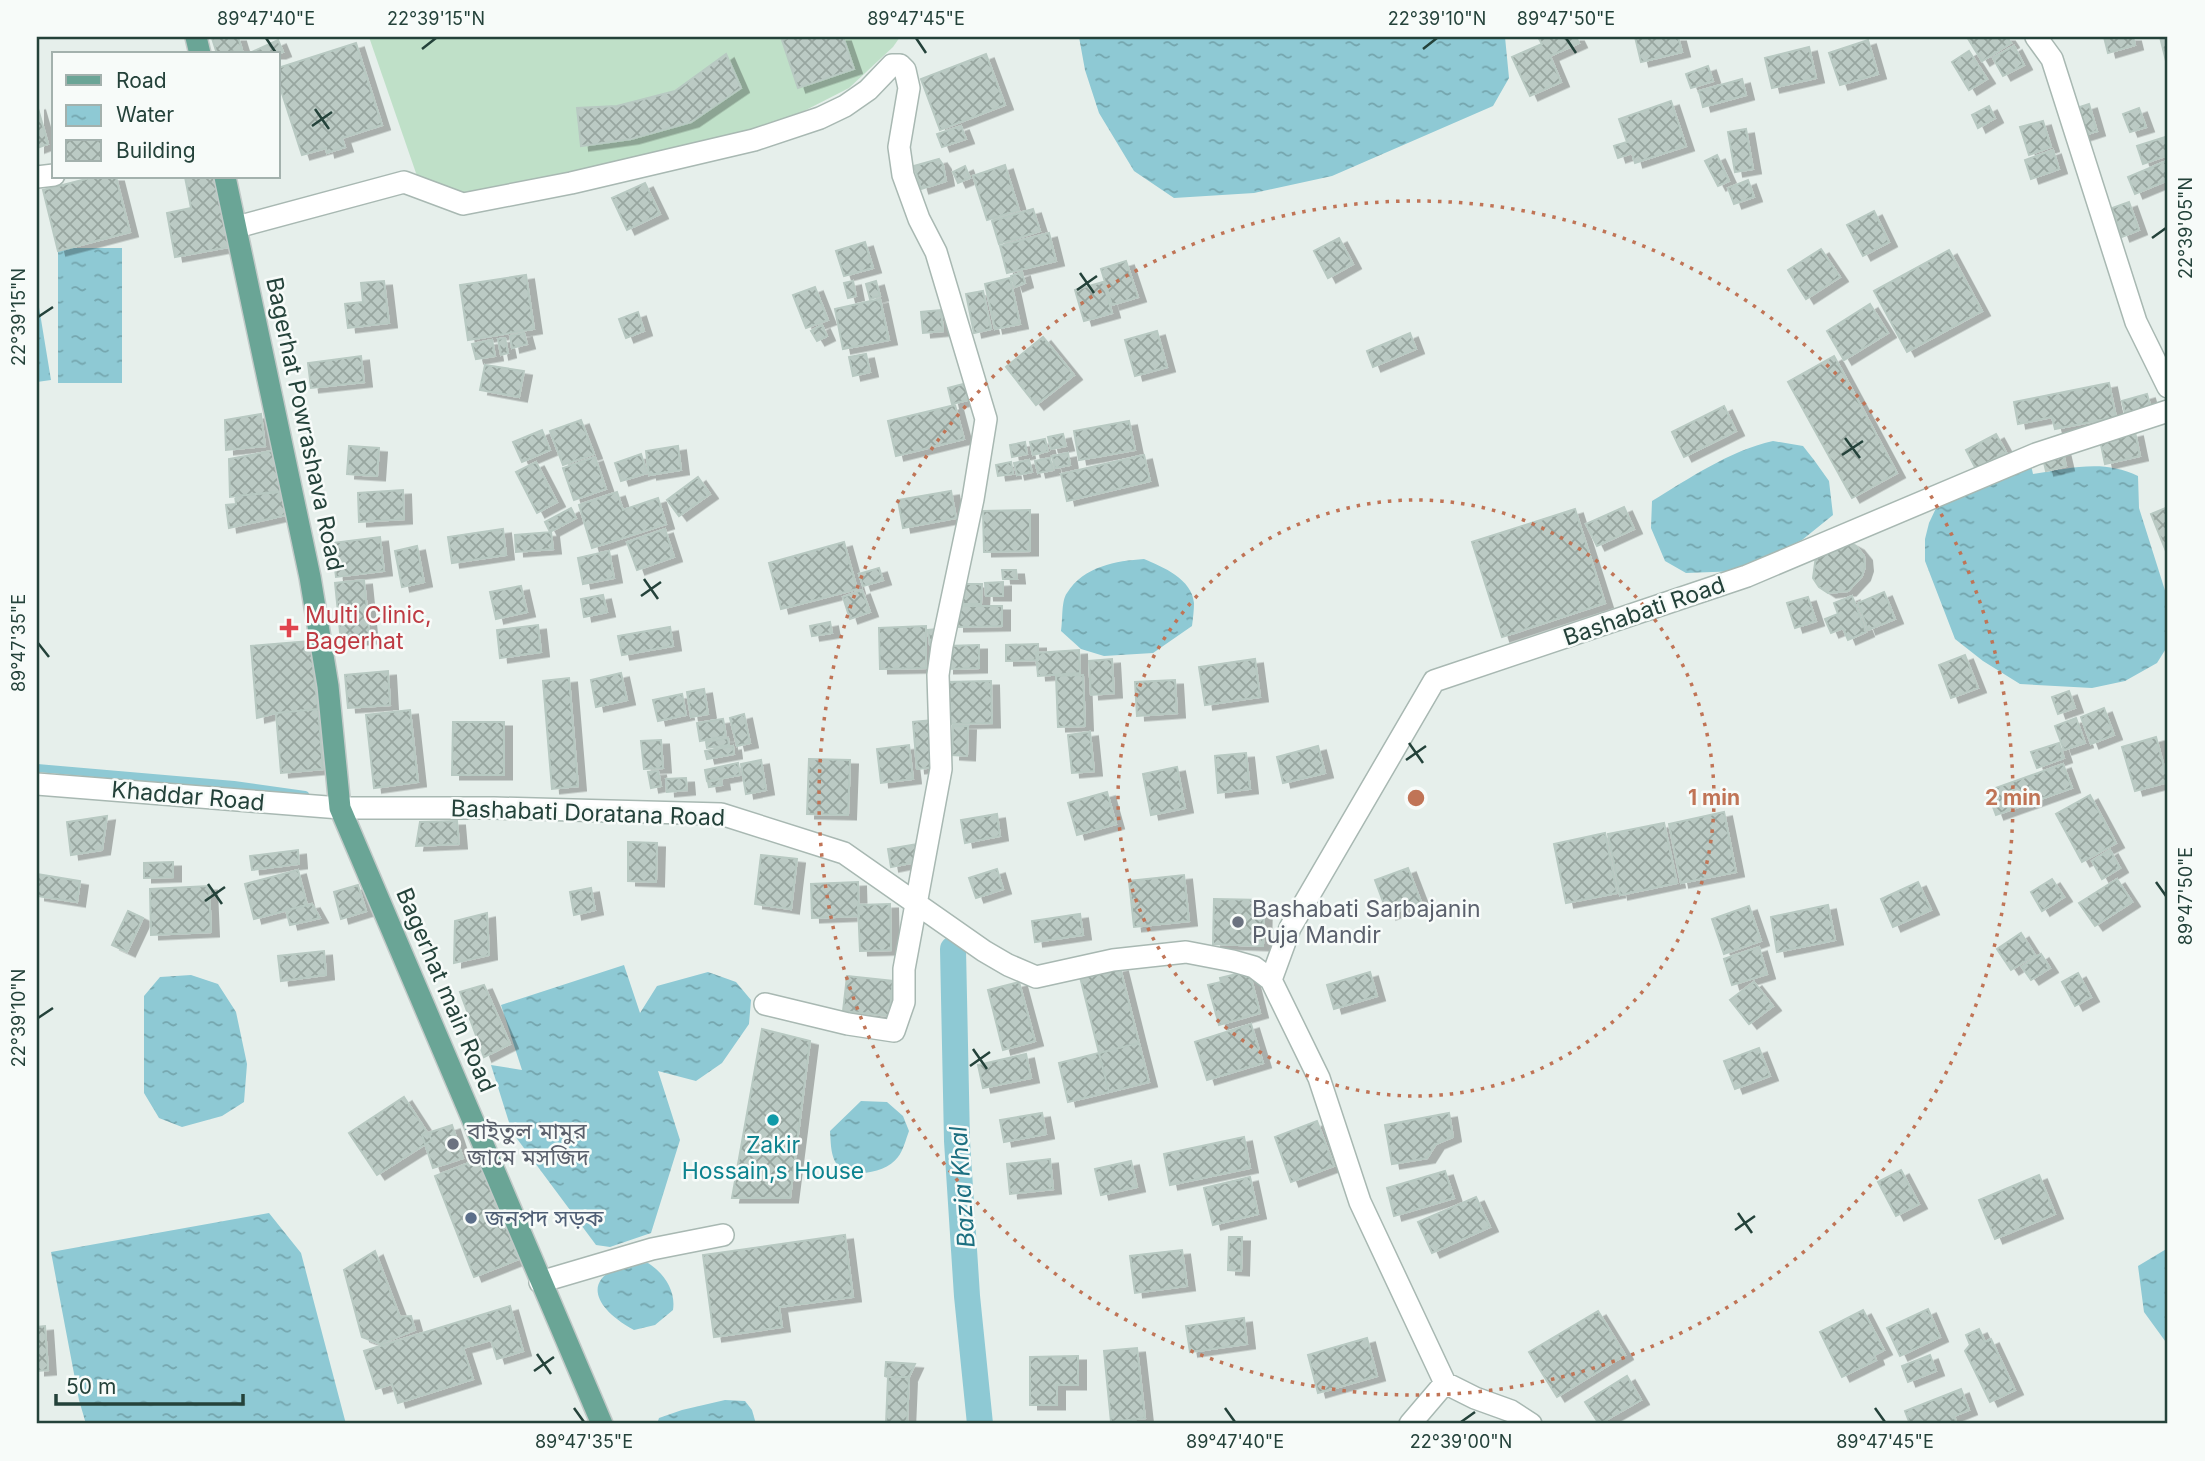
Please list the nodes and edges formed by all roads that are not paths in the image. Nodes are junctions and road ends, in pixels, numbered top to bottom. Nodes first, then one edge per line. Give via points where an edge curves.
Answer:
1 (2036, 37) edge
2 (225, 178) edge
3 (237, 227) junction
4 (2168, 387) edge
5 (2168, 411) edge
6 (37, 784) edge
7 (340, 808) junction
8 (915, 904) junction
9 (1271, 980) junction
10 (765, 1004) dead end
11 (723, 1235) dead end
12 (540, 1282) junction
13 (1445, 1383) junction
14 (602, 1424) edge
15 (1410, 1424) edge
16 (1531, 1424) edge

1 - 4 street via 2052,59 2136,322
2 - 3 main road, Bagerhat Powrashava Road
3 - 7 main road, Bagerhat Powrashava Road via 310,577 328,687
3 - 8 street via 404,182 463,204 754,140 845,106 894,64 905,70 909,88 899,147 903,175 936,252 986,419 942,646 938,676 941,769
5 - 9 street, Bashabati Road via 2029,456 1747,576 1434,681 1290,928
6 - 7 street, Khaddar Road
7 - 8 street, Bashabati Doratana Road via 721,814 844,853
7 - 12 main road, Bagerhat main Road
8 - 9 street, Bashabati Doratana Road via 984,951 1036,976 1186,952 1254,967
8 - 10 street via 904,969 904,1002 894,1031
9 - 13 street via 1319,1078 1360,1202
11 - 12 street via 652,1249
12 - 14 main road, Bagerhat main Road
13 - 15 street
13 - 16 street

